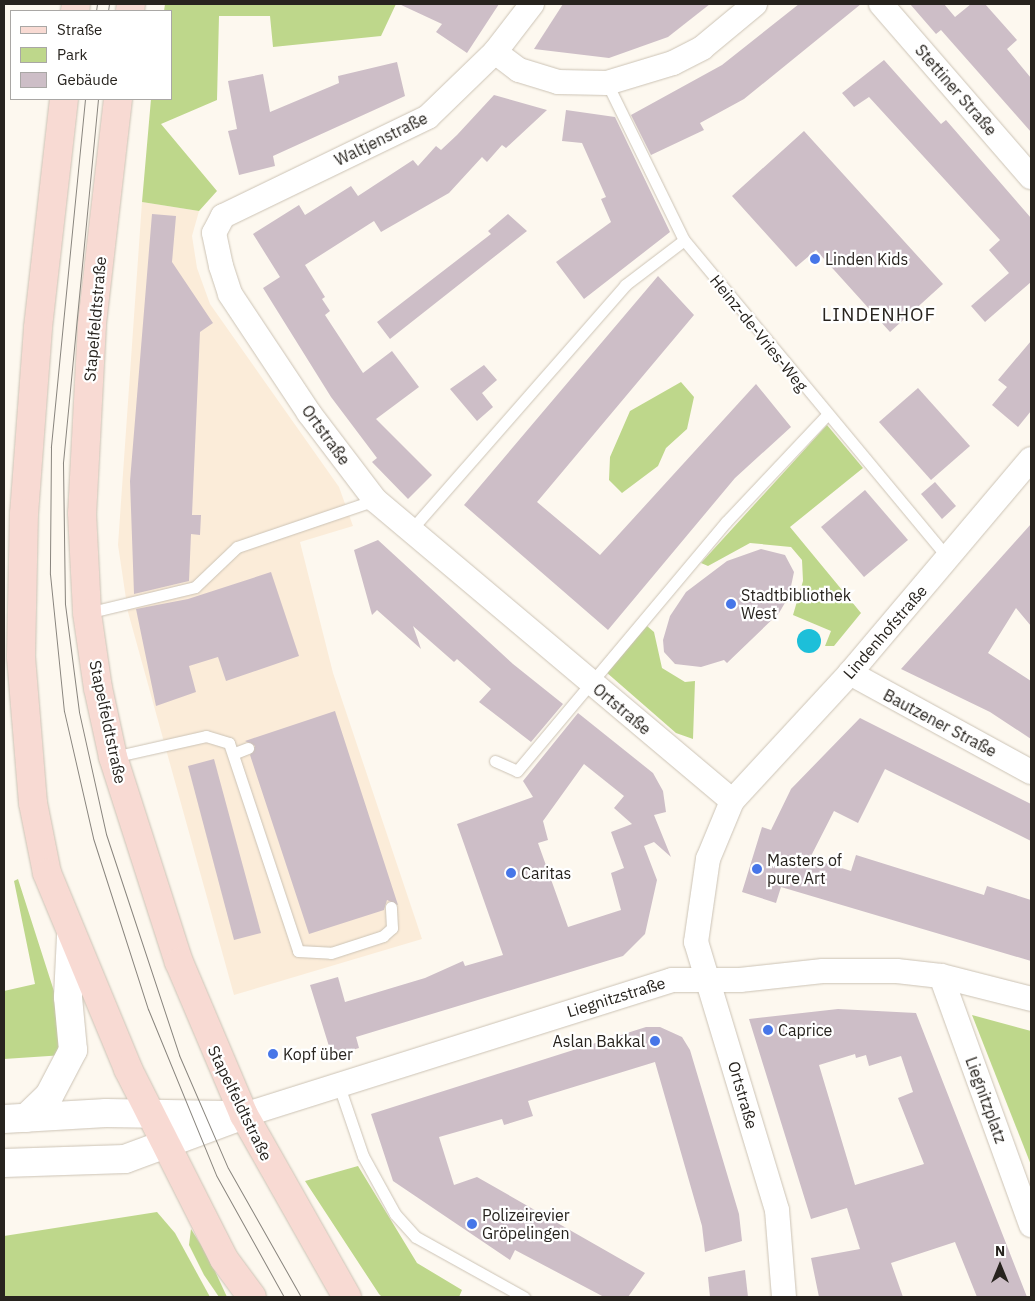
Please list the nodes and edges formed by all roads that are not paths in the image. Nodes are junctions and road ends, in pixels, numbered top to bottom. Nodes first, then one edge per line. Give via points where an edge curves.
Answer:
1 (532, 4) edge
2 (756, 4) edge
3 (881, 4) edge
4 (495, 52) junction
5 (607, 83) junction
6 (64, 100) edge
7 (118, 100) edge
8 (1031, 177) edge
9 (223, 216) joint
10 (684, 240) junction
11 (827, 416) junction
12 (1031, 459) edge
13 (375, 500) junction
14 (410, 531) junction
15 (948, 558) junction
16 (87, 613) junction
17 (850, 674) junction
18 (590, 682) junction
19 (248, 748) dead end
20 (235, 753) junction
21 (113, 757) junction
22 (495, 761) dead end
23 (1031, 772) edge
24 (732, 801) junction
25 (391, 907) dead end
26 (71, 936) junction
27 (941, 976) junction
28 (707, 980) junction
29 (1031, 999) edge
30 (338, 1083) junction
31 (149, 1114) junction
32 (244, 1115) junction
33 (15, 1118) edge
34 (166, 1144) junction
35 (4, 1163) edge
36 (1031, 1224) edge
37 (252, 1297) edge
38 (347, 1297) edge
39 (524, 1297) edge
40 (784, 1297) edge

1 - 4 street, Waltjenstraße
2 - 5 street via 702,48 673,63
3 - 8 street, Stettiner Straße
4 - 5 street via 519,70 558,82
4 - 9 street, Waltjenstraße via 428,117
5 - 10 lane, Heinz-de-Vries-Weg
6 - 26 main road via 38,328 24,513 20,657 33,803 47,874
7 - 16 main road, Stapelfeldtstraße via 92,325 82,513
9 - 13 street, Ortstraße via 214,233 230,294 309,413
10 - 11 lane, Heinz-de-Vries-Weg
10 - 14 lane via 625,285
11 - 15 lane, Heinz-de-Vries-Weg
11 - 18 lane via 726,522
12 - 15 street, Lindenhofstraße
13 - 14 street, Ortstraße
13 - 16 lane via 237,547 195,587
14 - 18 street, Ortstraße
15 - 17 street, Lindenhofstraße
16 - 21 main road, Stapelfeldtstraße
17 - 23 street, Bautzener Straße
17 - 24 street, Lindenhofstraße
18 - 22 lane via 517,771
18 - 24 street, Ortstraße
19 - 20 lane
20 - 21 lane via 228,743 206,736
20 - 25 lane via 290,940 298,951 331,953 382,936 392,928
21 - 32 main road, Stapelfeldtstraße via 160,912
24 - 28 street, Ortstraße via 708,859 697,933
26 - 31 main road
26 - 33 street via 68,997 73,1050 48,1096
27 - 28 street, Liegnitzstraße via 823,970
27 - 29 street, Liegnitzstraße
27 - 36 street, Liegnitzplatz
28 - 30 street, Liegnitzstraße via 672,980
28 - 40 street, Ortstraße via 777,1210
30 - 32 street, Liegnitzstraße
30 - 39 lane via 363,1156 395,1214 416,1237
31 - 32 street
31 - 33 street
31 - 34 main road
32 - 34 street
32 - 38 main road, Stapelfeldtstraße
34 - 35 street via 125,1159
34 - 37 main road via 224,1259

